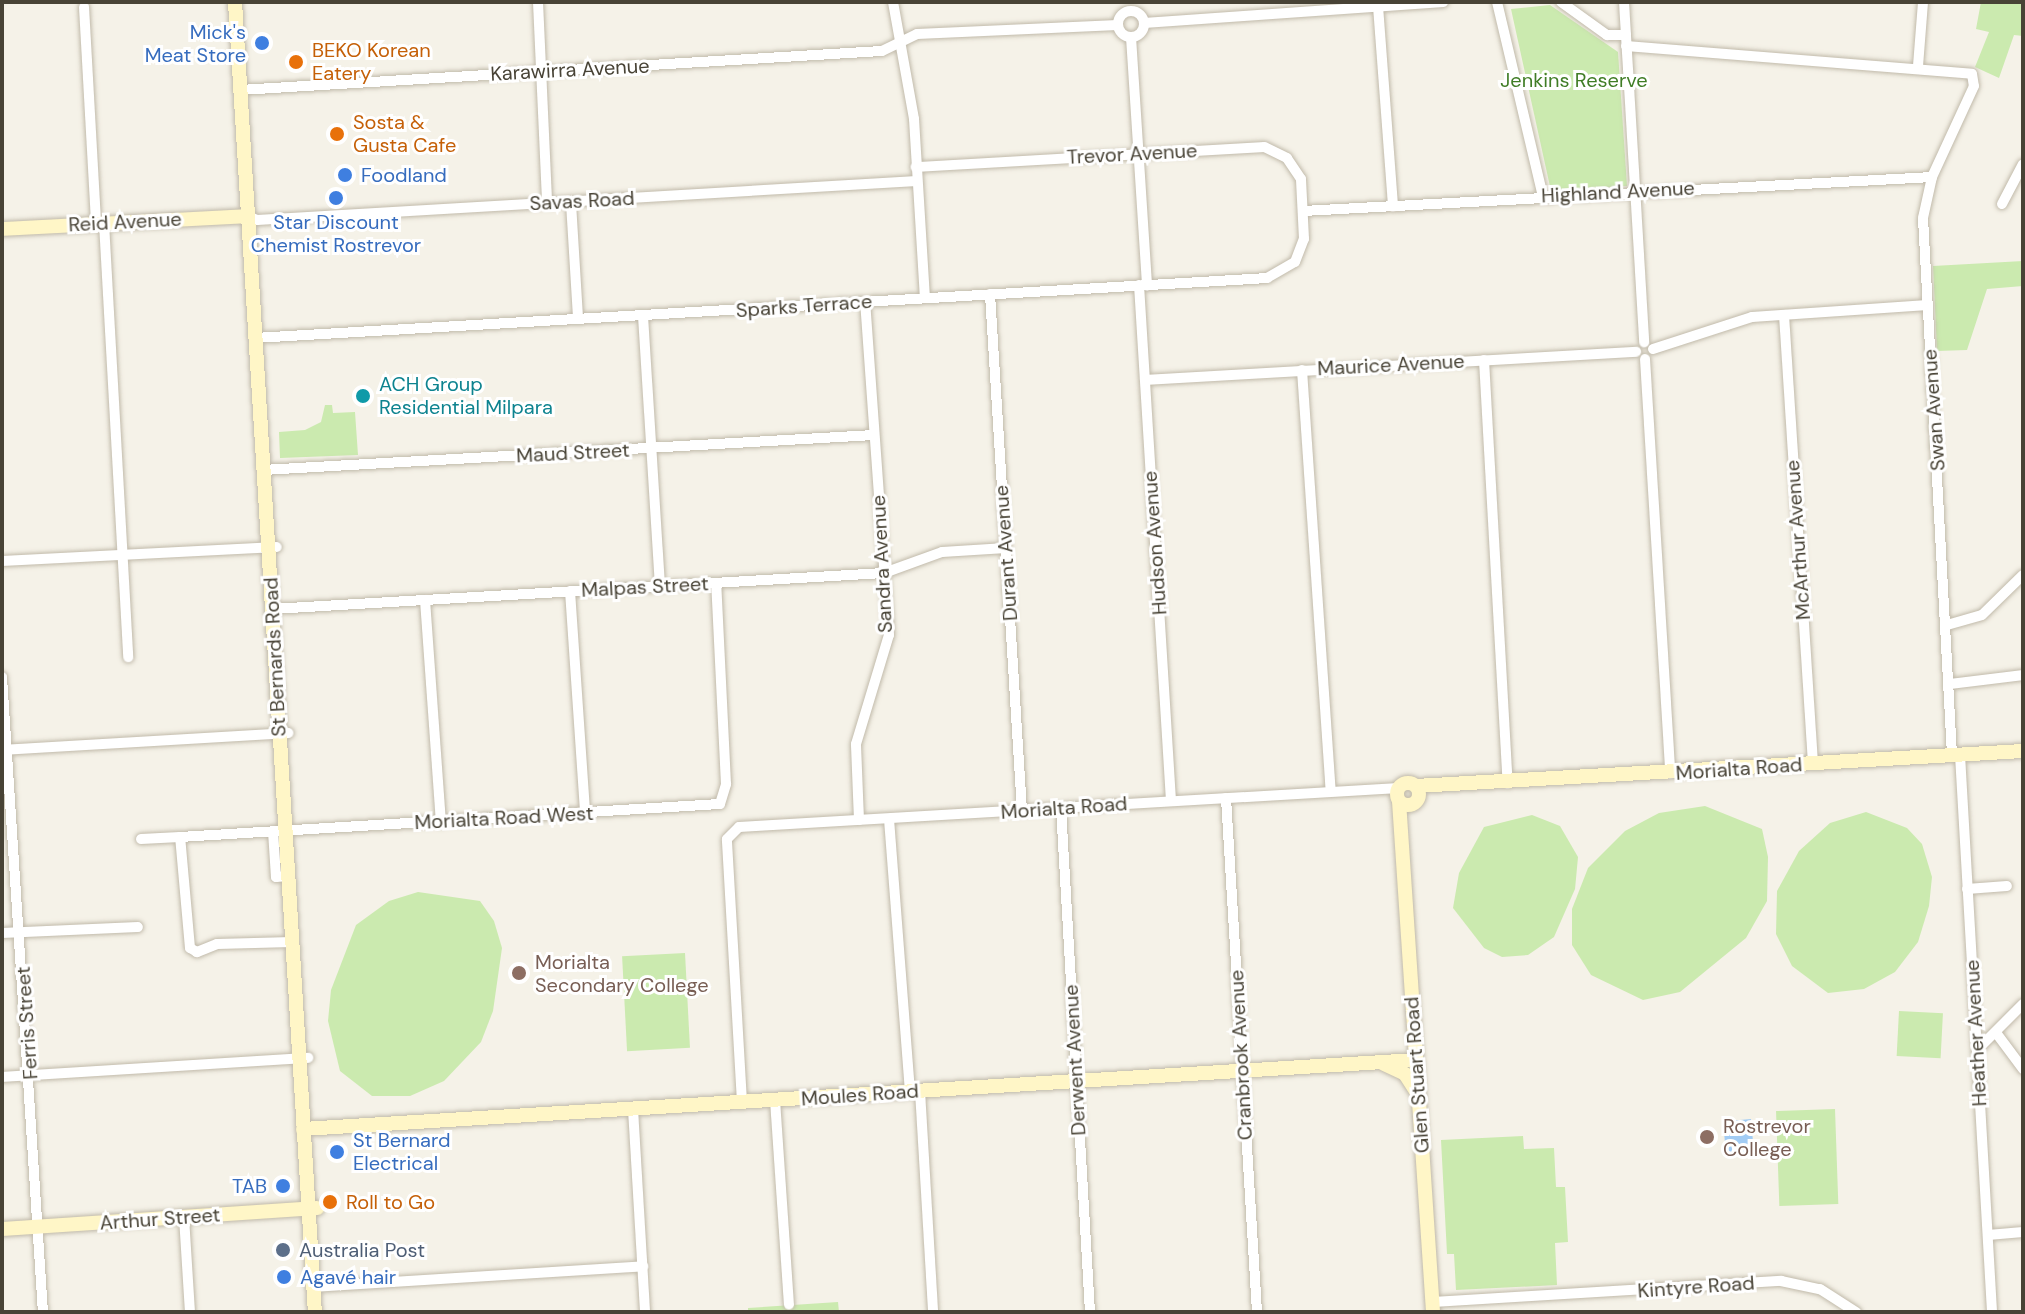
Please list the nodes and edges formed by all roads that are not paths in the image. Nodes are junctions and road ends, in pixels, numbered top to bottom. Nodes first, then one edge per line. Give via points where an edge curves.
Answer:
1 (235, 2) edge
2 (244, 2) edge
3 (538, 2) edge
4 (893, 2) edge
5 (1443, 2) edge
6 (1497, 2) edge
7 (1561, 2) edge
8 (1624, 2) edge
9 (1923, 2) edge
10 (1378, 6) junction
11 (84, 7) dead end
12 (1128, 7) edge
13 (1144, 23) junction
14 (1118, 25) junction
15 (1131, 37) junction
16 (1626, 40) junction
17 (898, 44) junction
18 (1918, 66) junction
19 (542, 72) junction
20 (245, 89) junction
21 (1137, 154) junction
22 (2023, 164) edge
23 (916, 167) junction
24 (1932, 177) junction
25 (917, 181) junction
26 (1635, 191) junction
27 (1543, 197) junction
28 (547, 203) junction
29 (571, 203) junction
30 (2002, 204) dead end
31 (1393, 206) junction
32 (1303, 211) junction
33 (252, 218) junction
34 (100, 224) junction
35 (2, 229) edge
36 (1143, 285) junction
37 (990, 294) junction
38 (925, 298) junction
39 (865, 302) junction
40 (1928, 305) junction
41 (1784, 315) junction
42 (643, 316) junction
43 (578, 318) junction
44 (260, 338) junction
45 (1649, 346) junction
46 (1641, 355) junction
47 (1484, 360) junction
48 (1302, 370) junction
49 (1145, 380) junction
50 (874, 435) junction
51 (652, 448) junction
52 (268, 470) junction
53 (273, 547) junction
54 (1006, 548) junction
55 (120, 554) junction
56 (2, 561) edge
57 (884, 573) junction
58 (2023, 575) edge
59 (716, 583) junction
60 (660, 586) junction
61 (570, 591) junction
62 (425, 600) junction
63 (276, 609) junction
64 (1947, 625) junction
65 (128, 657) dead end
66 (2023, 675) edge
67 (2, 677) edge
68 (1950, 684) junction
69 (284, 733) junction
70 (6, 750) edge
71 (2023, 751) edge
72 (1956, 755) junction
73 (1813, 764) junction
74 (1670, 773) junction
75 (1508, 783) junction
76 (1454, 785) junction
77 (1331, 791) junction
78 (1226, 798) junction
79 (1407, 799) junction
80 (1171, 801) junction
81 (1061, 808) junction
82 (1022, 811) junction
83 (585, 813) junction
84 (889, 819) junction
85 (859, 820) junction
86 (441, 822) junction
87 (283, 830) junction
88 (180, 837) junction
89 (141, 839) dead end
90 (2007, 886) dead end
91 (1967, 889) junction
92 (138, 927) dead end
93 (20, 932) junction
94 (2, 933) edge
95 (292, 942) junction
96 (2023, 1004) edge
97 (1997, 1034) junction
98 (1977, 1050) junction
99 (304, 1059) junction
100 (1416, 1060) junction
101 (1379, 1063) junction
102 (2023, 1069) edge
103 (1242, 1071) junction
104 (30, 1075) junction
105 (2, 1077) edge
106 (1077, 1081) junction
107 (915, 1091) junction
108 (1418, 1094) junction
109 (775, 1100) junction
110 (742, 1102) junction
111 (633, 1109) junction
112 (308, 1129) junction
113 (313, 1208) junction
114 (184, 1217) junction
115 (38, 1227) junction
116 (2, 1229) edge
117 (2023, 1232) edge
118 (1988, 1235) junction
119 (643, 1266) junction
120 (318, 1286) junction
121 (789, 1305) dead end
122 (1433, 1307) edge
123 (43, 1312) edge
124 (190, 1312) edge
125 (315, 1312) edge
126 (324, 1312) edge
127 (645, 1312) edge
128 (933, 1312) edge
129 (1090, 1312) edge
130 (1257, 1312) edge
131 (1856, 1312) edge
132 (1992, 1312) edge

1 - 20 main road, St Bernards Road
2 - 20 main road, St Bernards Road
3 - 19 street
4 - 17 street
5 - 10 street
6 - 27 street
7 - 16 street via 1607,35
8 - 16 street
9 - 18 street
10 - 13 street
10 - 31 street
11 - 34 street
12 - 13 street
12 - 14 street
13 - 15 street via 1139,35
14 - 15 street
14 - 17 street, Karawirra Avenue via 917,34
15 - 21 street, Hudson Avenue
16 - 18 street
16 - 26 street
17 - 19 street, Karawirra Avenue via 882,51
17 - 23 street via 914,119
18 - 24 street, Swan Avenue via 1972,74 1974,86
19 - 20 street, Karawirra Avenue
19 - 28 street
20 - 33 main road, St Bernards Road
21 - 23 street, Trevor Avenue
21 - 32 street, Trevor Avenue via 1264,147 1278,151 1301,179
21 - 36 street, Hudson Avenue
22 - 30 street
23 - 25 street
24 - 26 street, Highland Avenue
24 - 40 street, Swan Avenue via 1923,218
25 - 29 street, Savas Road
25 - 38 street
26 - 27 street, Highland Avenue
26 - 45 street
27 - 31 street, Highland Avenue
28 - 29 street, Savas Road
28 - 33 street, Savas Road
29 - 43 street
31 - 32 street, Highland Avenue
32 - 36 street, Sparks Terrace via 1301,251 1286,271 1267,278
33 - 34 main road, Reid Avenue
33 - 44 main road, St Bernards Road
34 - 35 main road, Reid Avenue
34 - 55 street
36 - 37 street, Sparks Terrace
36 - 49 street, Hudson Avenue
37 - 38 street, Sparks Terrace
37 - 54 street, Durant Avenue
38 - 39 street, Sparks Terrace
39 - 42 street, Sparks Terrace
39 - 50 street, Sandra Avenue
40 - 41 street
40 - 64 street, Swan Avenue
41 - 45 street via 1737,321
41 - 73 street, McArthur Avenue
42 - 43 street, Sparks Terrace
42 - 51 street
43 - 44 street, Sparks Terrace
44 - 52 main road, St Bernards Road
45 - 46 street
46 - 47 street, Maurice Avenue
46 - 74 street
47 - 48 street, Maurice Avenue
47 - 75 street
48 - 49 street, Maurice Avenue
48 - 77 street
49 - 80 street, Hudson Avenue
50 - 51 street, Maud Street
50 - 57 street, Sandra Avenue
51 - 52 street, Maud Street
51 - 60 street
52 - 53 main road, St Bernards Road
53 - 55 street
53 - 63 main road, St Bernards Road
54 - 57 street, Malpas Street via 942,552
54 - 82 street, Durant Avenue
55 - 56 street
55 - 65 street
57 - 59 street, Malpas Street
57 - 85 street, Sandra Avenue via 889,635 856,744
58 - 64 street via 1982,615
59 - 60 street, Malpas Street
59 - 83 street, Morialta Road West via 726,772 722,801 709,807
60 - 61 street, Malpas Street
61 - 62 street, Malpas Street
61 - 83 street
62 - 63 street, Malpas Street
62 - 86 street
63 - 69 main road, St Bernards Road
64 - 68 street, Swan Avenue
66 - 68 street
67 - 70 street, Ferris Street
68 - 72 street, Swan Avenue
69 - 70 street
69 - 87 main road, St Bernards Road
70 - 93 street, Ferris Street
71 - 72 main road, Morialta Road
72 - 73 main road, Morialta Road
72 - 91 street, Heather Avenue
73 - 74 main road, Morialta Road
74 - 75 main road, Morialta Road
75 - 76 main road, Morialta Road
76 - 79 main road, Morialta Road
76 - 79 main road, Morialta Road via 1416,786
77 - 78 street, Morialta Road
77 - 79 street, Morialta Road
78 - 80 street, Morialta Road
78 - 103 street, Cranbrook Avenue
79 - 100 main road, Glen Stuart Road via 1404,837
80 - 81 street, Morialta Road
81 - 82 street, Morialta Road
81 - 106 street, Derwent Avenue
82 - 84 street, Morialta Road
83 - 86 street, Morialta Road West
84 - 85 street, Morialta Road
84 - 107 street
85 - 110 street, Morialta Road via 739,827 727,839
86 - 87 street, Morialta Road West
87 - 88 street, Morialta Road West
87 - 95 main road, St Bernards Road
87 - 99 main road, St Bernards Road
88 - 89 street, Morialta Road West
88 - 95 street via 190,948 197,952 217,944
90 - 91 street
91 - 98 street, Heather Avenue
92 - 93 street
93 - 94 street
93 - 104 street, Ferris Street
95 - 99 main road, St Bernards Road
96 - 97 street
97 - 98 street
97 - 102 street
98 - 118 street, Heather Avenue
99 - 104 street
99 - 112 main road, St Bernards Road
100 - 101 main road, Moules Road
100 - 108 main road, Glen Stuart Road
101 - 103 main road, Moules Road
101 - 108 main road via 1405,1074
103 - 106 main road, Moules Road
103 - 130 street, Cranbrook Avenue
104 - 105 street
104 - 115 street, Ferris Street
106 - 107 main road, Moules Road
106 - 129 street, Derwent Avenue
107 - 109 main road, Moules Road
107 - 128 street
108 - 122 main road, Glen Stuart Road
109 - 110 main road, Moules Road
109 - 121 street
110 - 111 main road, Moules Road
111 - 112 main road, Moules Road
111 - 119 street
112 - 113 main road, St Bernards Road
113 - 114 main road, Arthur Street
113 - 120 main road, St Bernards Road
114 - 115 main road, Arthur Street
114 - 124 street
115 - 116 main road, Arthur Street
115 - 123 street, Ferris Street
117 - 118 street
118 - 132 street, Heather Avenue
119 - 120 street
119 - 127 street
120 - 125 main road, St Bernards Road
120 - 126 main road, St Bernards Road
122 - 131 street, Kintyre Road via 1781,1281 1820,1289

